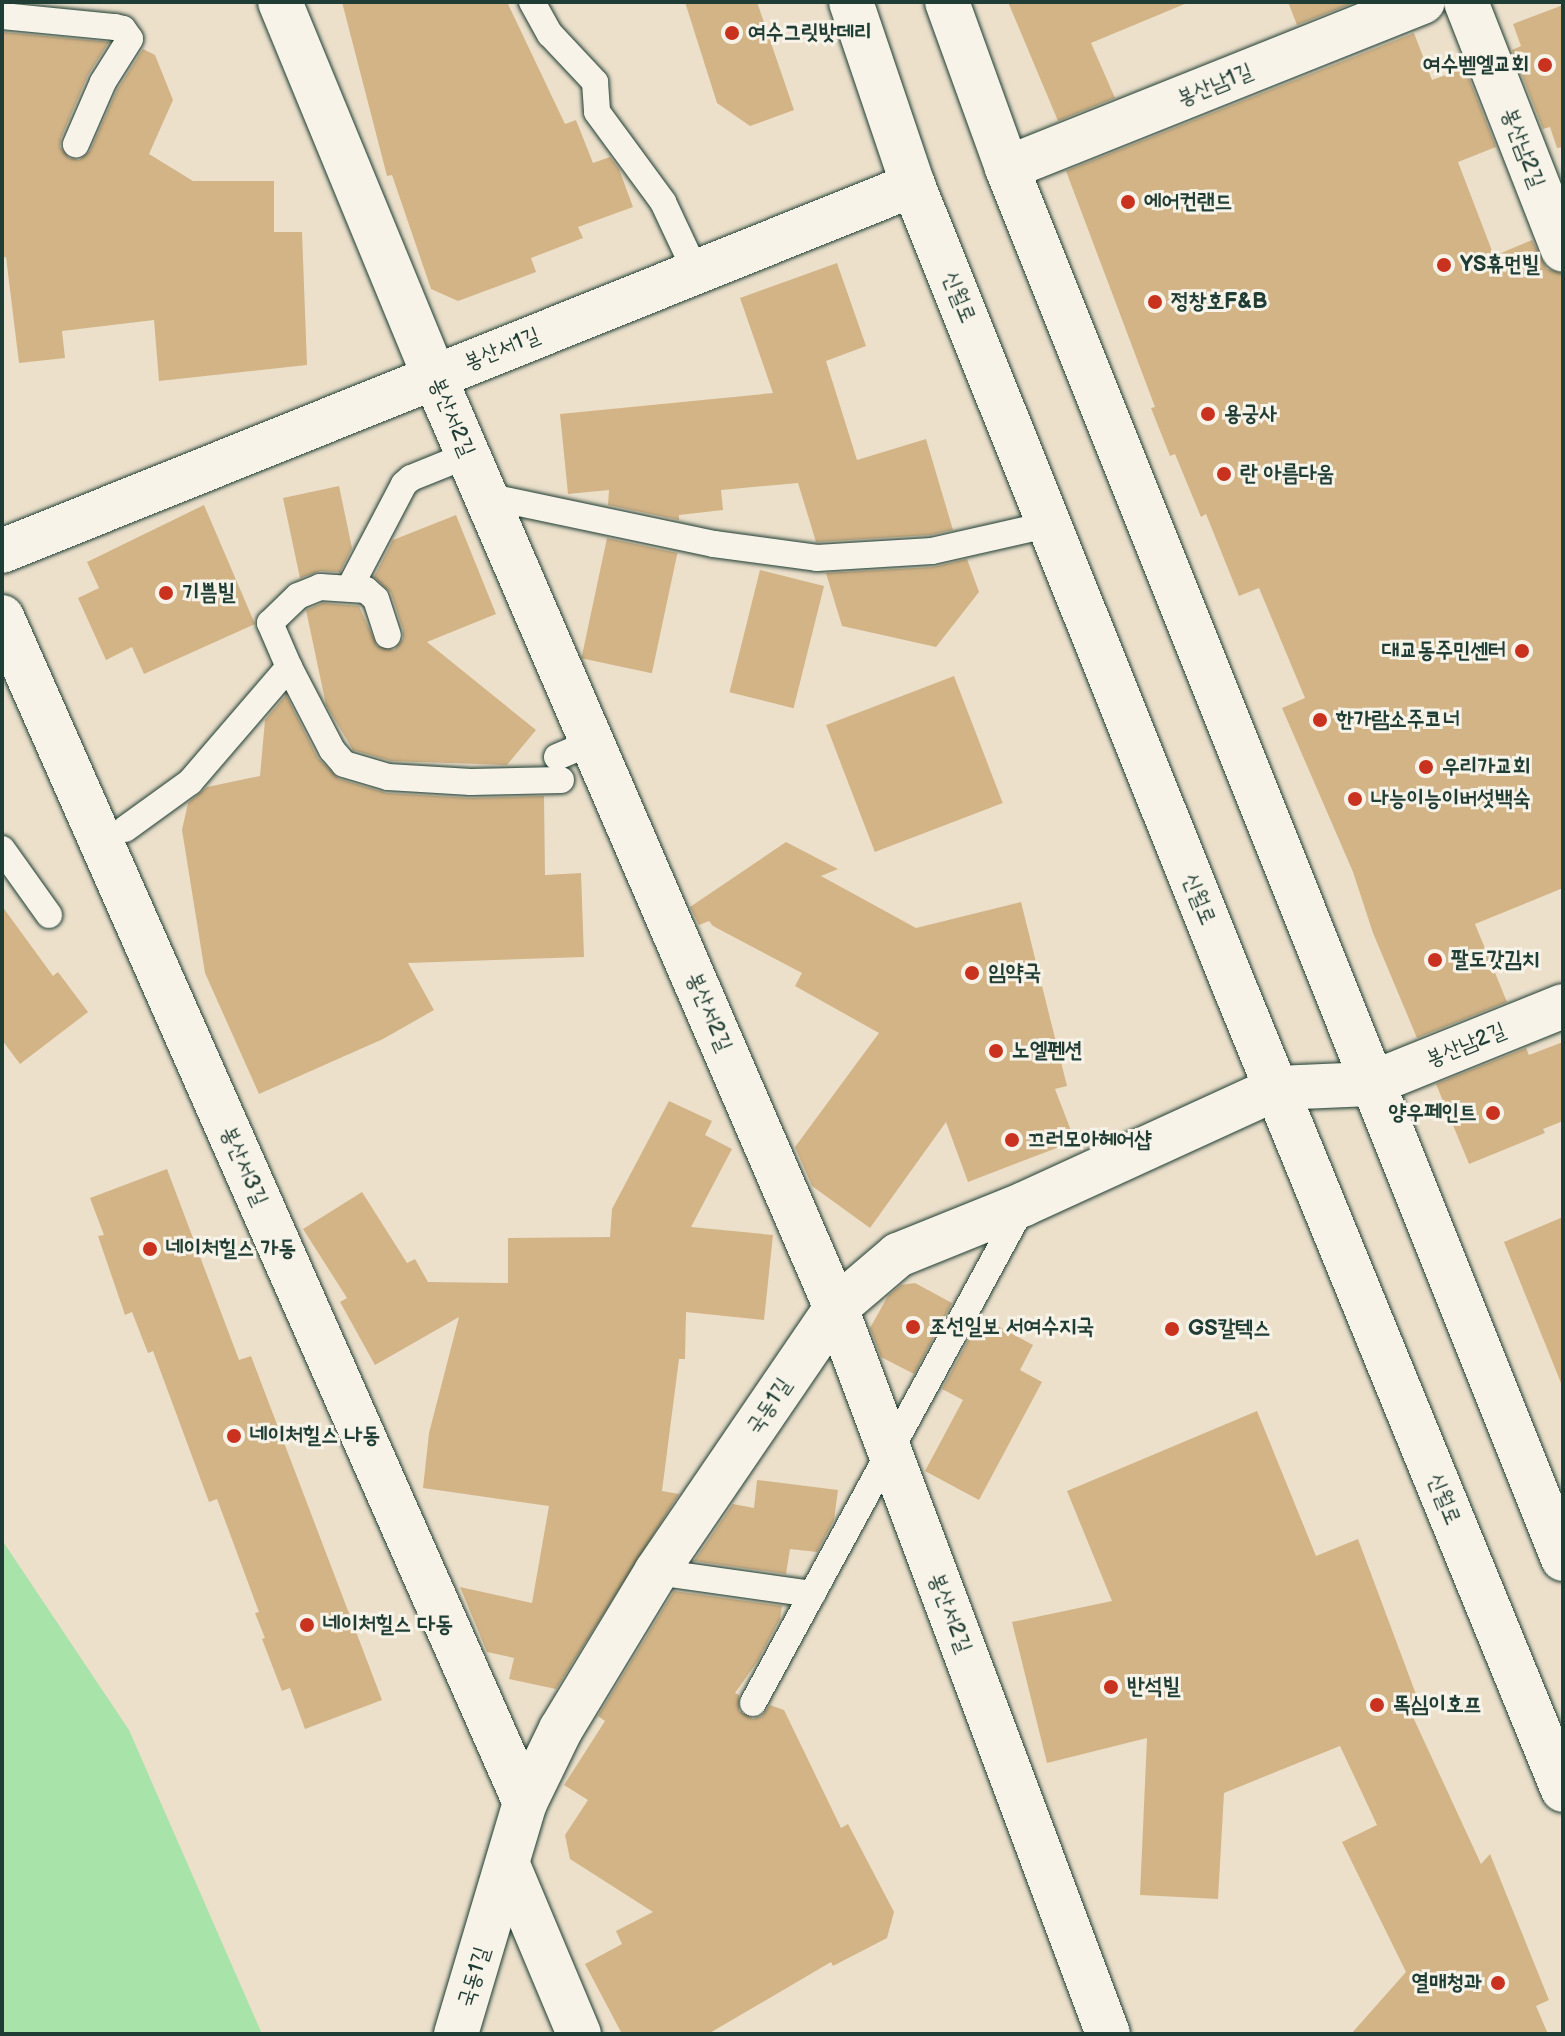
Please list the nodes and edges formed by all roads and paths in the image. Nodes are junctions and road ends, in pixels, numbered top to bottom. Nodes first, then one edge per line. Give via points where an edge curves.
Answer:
1 (98, 2) edge
2 (280, 2) edge
3 (532, 2) edge
4 (851, 2) edge
5 (947, 2) edge
6 (1423, 2) edge
7 (1466, 2) edge
8 (2, 16) edge
9 (109, 26) junction
10 (76, 144) dead end
11 (1007, 168) junction
12 (913, 185) junction
13 (1563, 250) edge
14 (696, 272) junction
15 (434, 376) junction
16 (468, 455) junction
17 (486, 496) junction
18 (1051, 524) junction
19 (2, 551) edge
20 (350, 587) junction
21 (2, 617) edge
22 (388, 635) dead end
23 (289, 667) junction
24 (570, 760) junction
25 (125, 829) dead end
26 (2, 849) edge
27 (49, 915) dead end
28 (1563, 1006) edge
29 (1370, 1084) junction
30 (1277, 1088) junction
31 (1024, 1204) junction
32 (836, 1308) junction
33 (891, 1454) junction
34 (1563, 1559) edge
35 (656, 1572) junction
36 (812, 1594) junction
37 (753, 1703) dead end
38 (1563, 1790) edge
39 (525, 1803) junction
40 (508, 1865) junction
41 (559, 2014) edge
42 (456, 2034) edge
43 (579, 2034) edge
44 (1108, 2034) edge

1 - 9 lane
2 - 15 street, 봉산서2길
3 - 14 lane via 550,34 595,82 597,112 663,202
4 - 12 street, 신월로
5 - 11 street
6 - 11 street, 봉산남1길
7 - 13 street, 봉산남2길
8 - 9 lane
9 - 10 lane via 123,29 130,39 103,82
11 - 29 street
12 - 14 street, 봉산서1길
12 - 18 street, 신월로
14 - 15 street, 봉산서1길
15 - 16 street, 봉산서2길
15 - 19 street, 봉산서1길
16 - 17 street, 봉산서2길
16 - 20 lane via 404,484
17 - 18 lane via 714,544 817,558 932,551
17 - 24 street, 봉산서2길
18 - 30 street, 신월로
20 - 22 lane via 374,596
20 - 23 lane via 307,591 273,618 271,628
21 - 39 street, 봉산서3길
23 - 24 lane via 332,750 352,767 388,777 471,782
23 - 25 lane via 190,782
24 - 32 street, 봉산서2길
26 - 27 lane
28 - 29 street, 봉산남2길
29 - 30 street, 국동1길
29 - 34 street
30 - 31 street, 국동1길
30 - 38 street, 신월로
31 - 32 street, 국동1길 via 898,1255
31 - 33 lane
32 - 33 street, 봉산서2길
32 - 35 street, 국동1길
33 - 36 lane
33 - 44 street, 봉산서2길
35 - 36 lane
35 - 39 street, 국동1길 via 561,1729
36 - 37 lane
39 - 40 street, 국동1길
40 - 41 street
40 - 42 street, 국동1길
41 - 43 street

